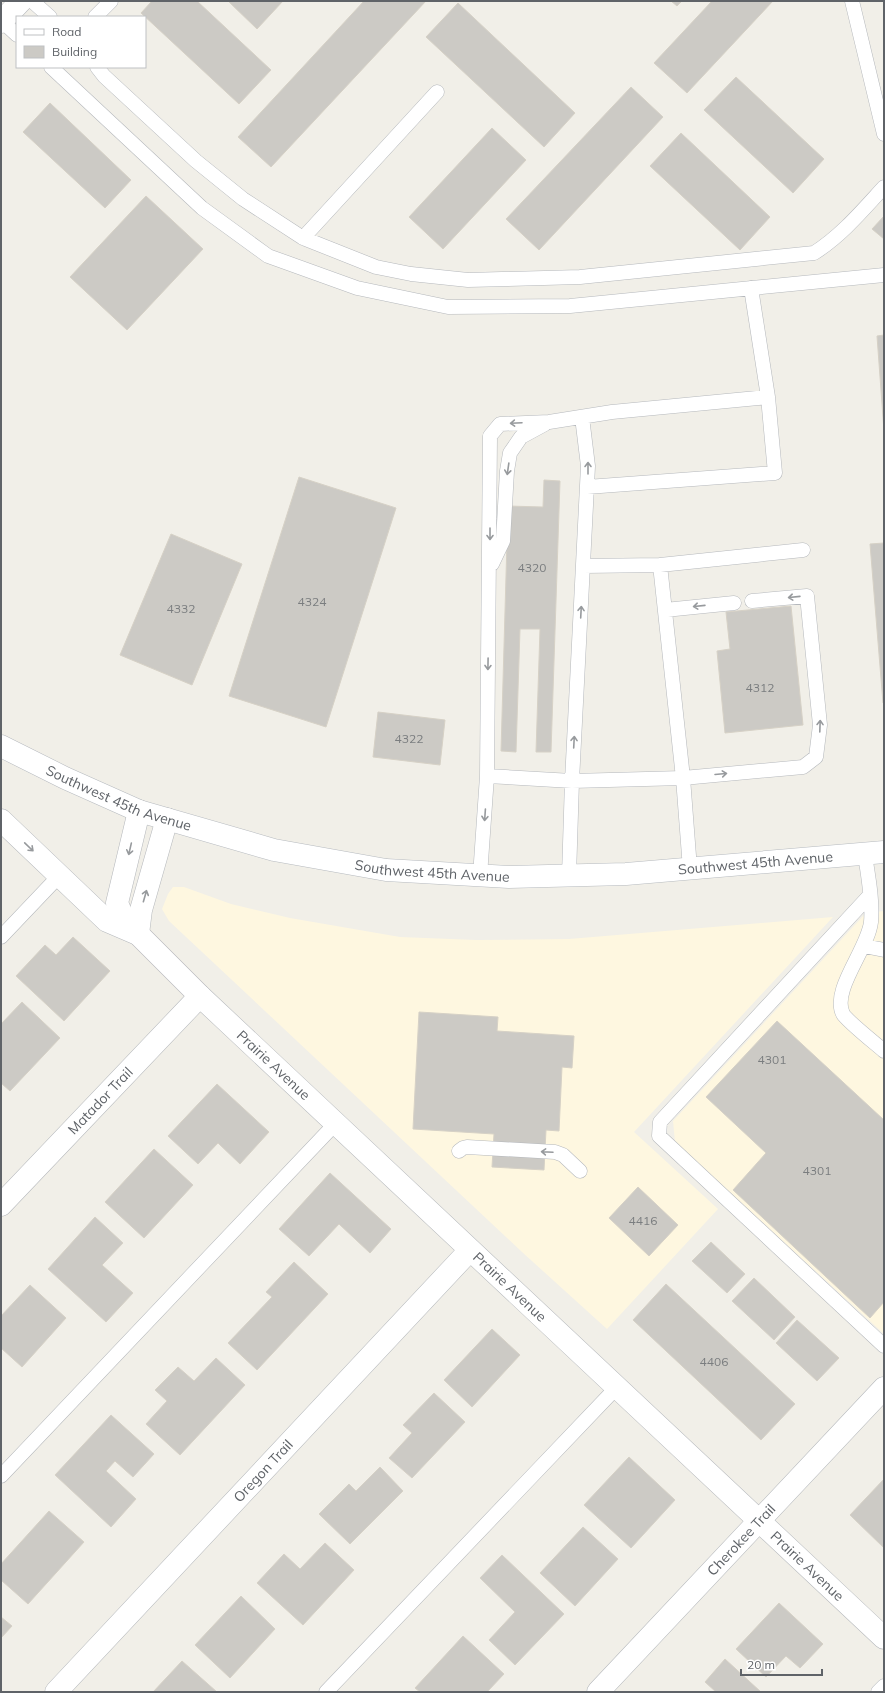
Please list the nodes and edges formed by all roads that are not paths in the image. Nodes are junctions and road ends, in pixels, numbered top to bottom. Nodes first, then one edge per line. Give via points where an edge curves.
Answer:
1 (21, 1) edge
2 (32, 1) edge
3 (111, 1) edge
4 (852, 1) edge
5 (49, 16) edge
6 (96, 16) edge
7 (7, 26) edge
8 (52, 68) edge
9 (98, 68) edge
10 (437, 92) dead end
11 (884, 134) edge
12 (884, 186) edge
13 (303, 238) junction
14 (884, 275) edge
15 (750, 288) junction
16 (768, 397) junction
17 (582, 417) junction
18 (549, 422) junction
19 (587, 487) junction
20 (803, 550) dead end
21 (660, 564) junction
22 (583, 566) junction
23 (490, 570) junction
24 (752, 601) dead end
25 (734, 603) dead end
26 (665, 610) junction
27 (2, 749) edge
28 (487, 776) junction
29 (683, 778) junction
30 (572, 781) junction
31 (139, 811) junction
32 (167, 819) junction
33 (1, 820) edge
34 (874, 853) edge
35 (690, 869) junction
36 (59, 876) junction
37 (480, 876) junction
38 (569, 876) junction
39 (870, 895) junction
40 (138, 934) junction
41 (1, 937) edge
42 (864, 946) junction
43 (884, 950) edge
44 (200, 996) junction
45 (884, 1052) edge
46 (336, 1123) junction
47 (459, 1151) dead end
48 (580, 1171) dead end
49 (1, 1205) edge
50 (470, 1250) junction
51 (884, 1346) edge
52 (617, 1387) junction
53 (884, 1388) edge
54 (1, 1476) edge
55 (760, 1521) junction
56 (884, 1638) edge
57 (884, 1686) edge
58 (56, 1692) edge
59 (326, 1692) edge
60 (598, 1692) edge
61 (878, 1692) edge

1 - 7 street
2 - 5 lane
3 - 6 lane
4 - 11 lane
8 - 15 lane via 202,208 268,256 357,288 448,307 570,306
9 - 13 lane via 196,162 243,199
10 - 13 lane
12 - 13 lane via 831,242 814,253 580,277 468,280 411,274 376,267
14 - 15 lane
15 - 16 lane
16 - 17 lane
16 - 19 lane via 775,473
17 - 18 lane
19 -> 17 lane via 588,466
18 -> 23 lane via 521,436 510,453 503,541
18 -> 23 lane via 500,424 490,436
19 - 22 lane
20 - 21 lane
21 - 22 lane
21 - 26 lane
30 -> 22 lane
23 -> 28 lane
29 -> 24 lane via 803,767 816,757 820,725 807,596
25 -> 26 lane
26 - 29 lane
27 - 31 street, Southwest 45th Avenue
28 - 30 lane
28 -> 37 lane
29 - 30 lane
29 - 35 lane
30 - 38 lane
31 - 32 street, Southwest 45th Avenue
31 -> 40 street, Prairie Avenue via 117,903 122,915
32 - 37 street, Southwest 45th Avenue via 274,850 327,860 386,870
40 -> 32 street via 141,910
33 -> 36 street
34 - 35 street, Southwest 45th Avenue
34 - 39 lane
35 - 38 street, Southwest 45th Avenue
36 - 40 street via 107,921
36 - 41 lane
37 - 38 street, Southwest 45th Avenue
39 - 42 lane via 871,922
39 - 51 lane via 660,1122 659,1136
40 - 44 street, Prairie Avenue
42 - 43 lane
42 - 45 lane via 844,985 840,1001 844,1014
44 - 46 street, Prairie Avenue
44 - 49 street, Matador Trail
46 - 50 street, Prairie Avenue
46 - 54 lane
48 -> 47 lane via 563,1155 555,1152 467,1147
50 - 52 street, Prairie Avenue
50 - 58 street, Oregon Trail
52 - 55 street, Prairie Avenue
52 - 59 lane
53 - 55 street, Cherokee Trail
55 - 56 street, Prairie Avenue
55 - 60 street, Cherokee Trail via 740,1539
57 - 61 lane

